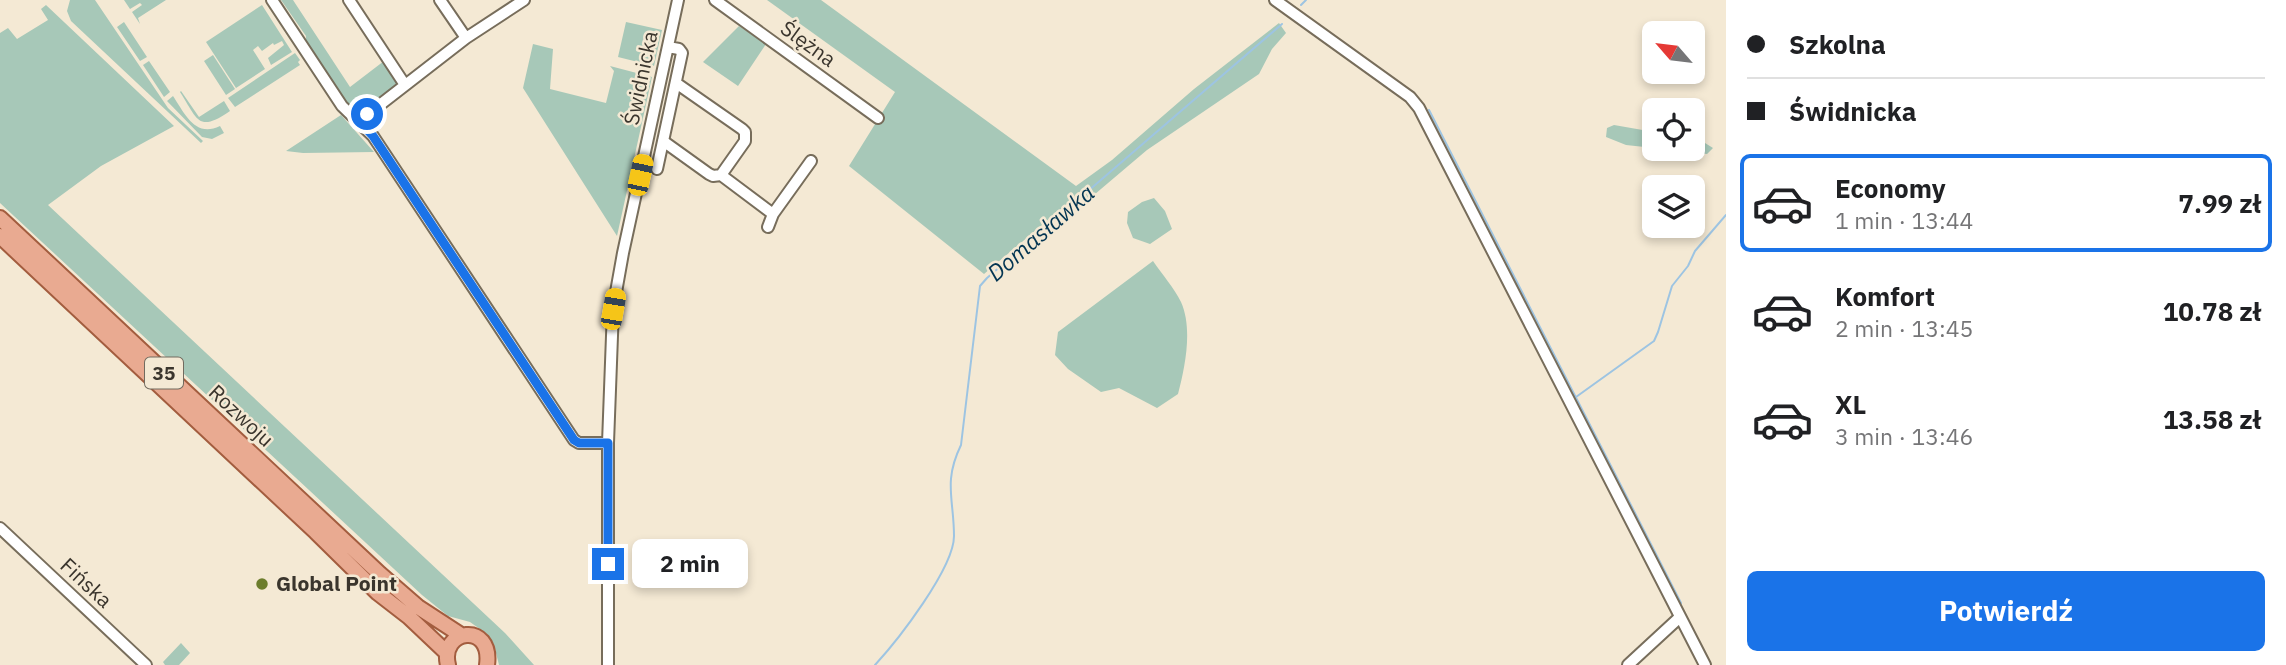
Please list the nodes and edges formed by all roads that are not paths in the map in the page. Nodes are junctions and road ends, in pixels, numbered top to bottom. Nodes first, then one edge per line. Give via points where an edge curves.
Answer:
1 (272, 0) edge
2 (349, 0) edge
3 (440, 0) edge
4 (524, 0) edge
5 (678, 0) edge
6 (715, 0) edge
7 (1275, 0) edge
8 (466, 38) junction
9 (668, 47) junction
10 (676, 83) junction
11 (405, 85) junction
12 (878, 118) dead end
13 (359, 121) junction
14 (663, 141) junction
15 (811, 161) dead end
16 (657, 169) dead end
17 (721, 175) junction
18 (774, 214) junction
19 (0, 218) edge
20 (768, 227) dead end
21 (0, 236) edge
22 (608, 443) junction
23 (0, 528) edge
24 (1680, 617) junction
25 (461, 635) junction
26 (447, 661) edge
27 (488, 664) edge
28 (146, 665) edge
29 (608, 665) edge
30 (1628, 665) edge
31 (1705, 665) edge

1 - 13 street via 342,106
2 - 11 street
3 - 8 street
4 - 8 street
5 - 9 street, Świdnicka
6 - 12 street, Ślężna
7 - 24 street via 1419,108
8 - 11 street
9 - 10 street via 682,53
9 - 22 street, Świdnicka via 613,309
10 - 14 street
10 - 17 street via 745,132 745,141
11 - 13 street
13 - 22 street via 574,440
14 - 16 street
14 - 17 street via 709,174
15 - 18 street
17 - 18 street
18 - 20 street
19 - 25 main road, Rozwoju / 35 via 380,574 418,607
21 - 26 main road, Rozwoju / 35 via 370,586 409,617
22 - 29 street, Świdnicka
23 - 28 street, Fińska
24 - 30 street
24 - 31 street
25 - 26 main road, 35 via 450,645
25 - 27 main road, 35 via 480,639

